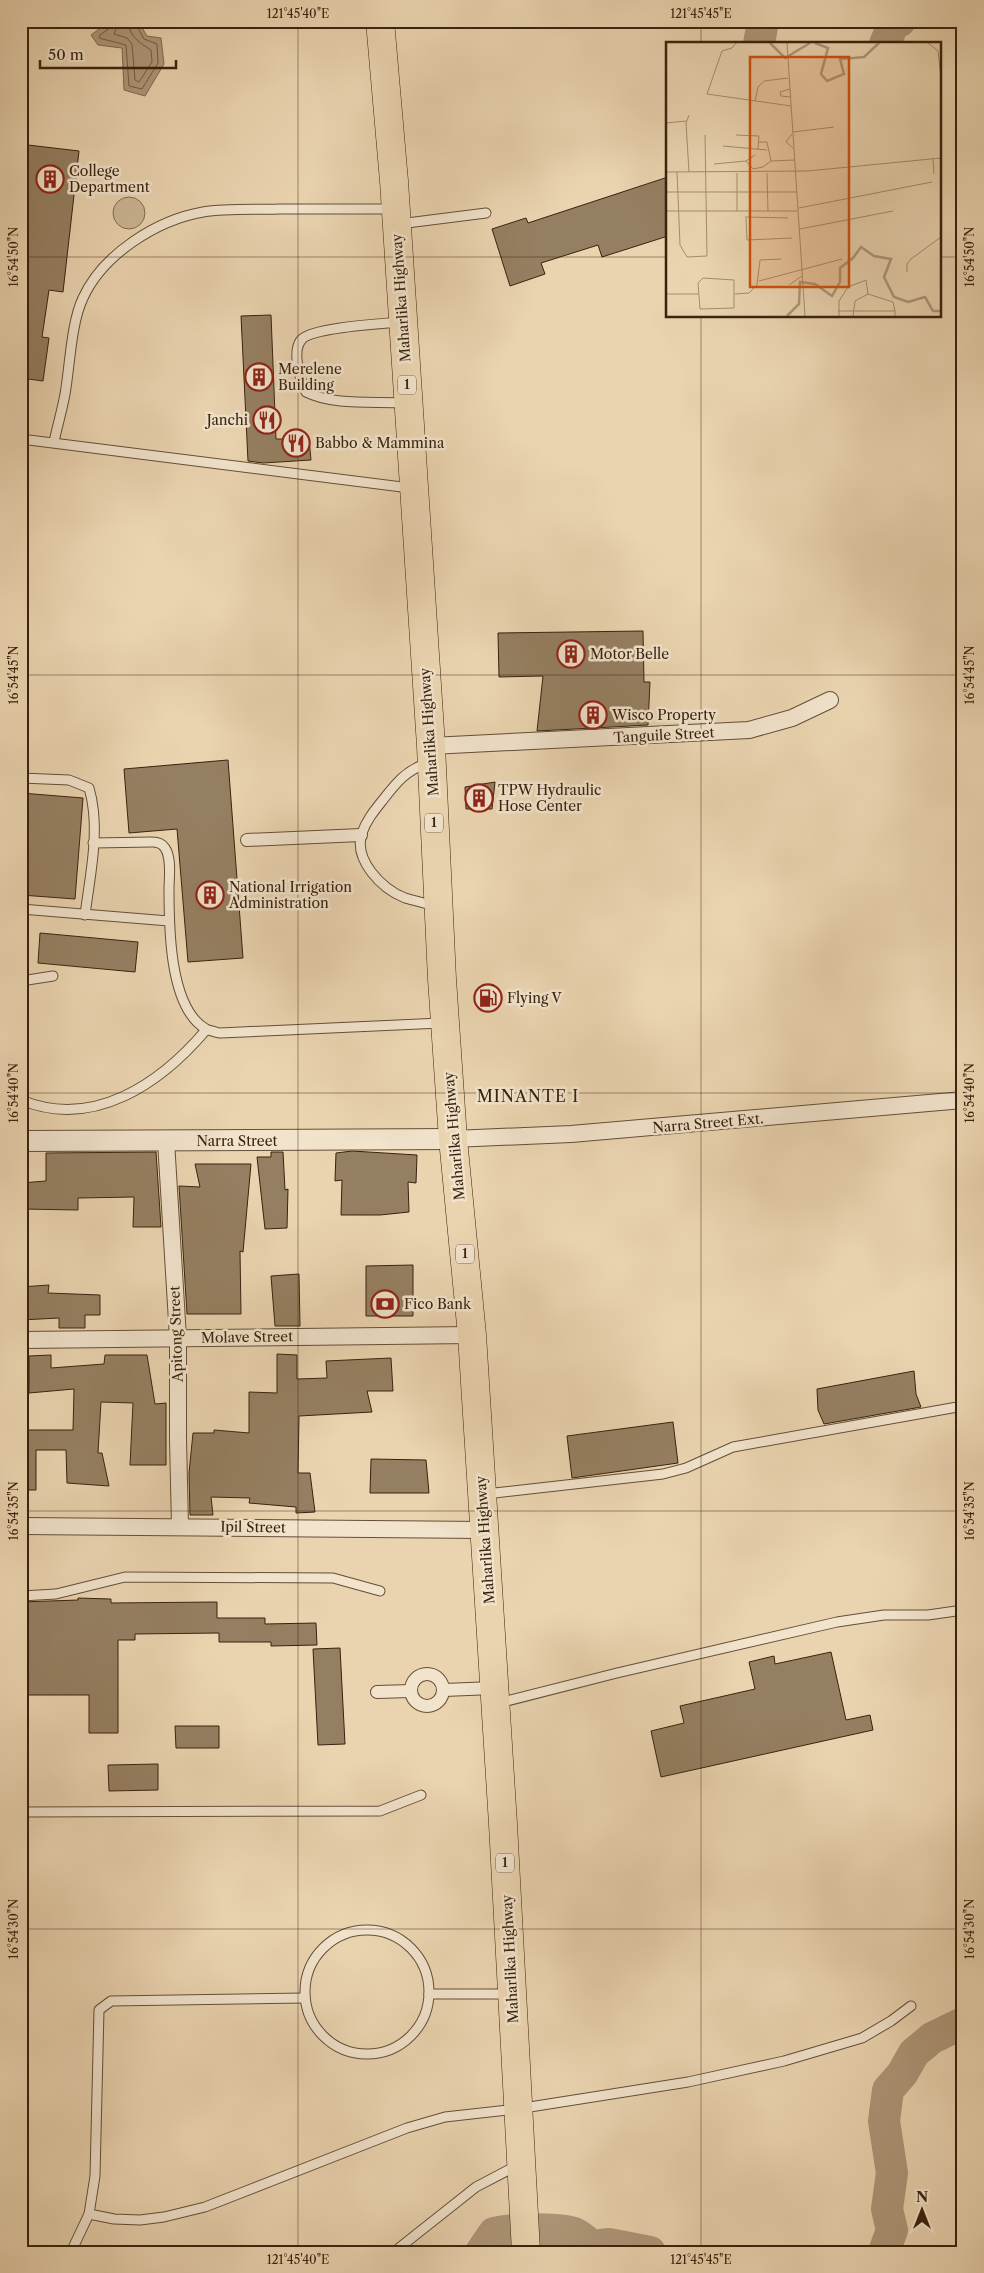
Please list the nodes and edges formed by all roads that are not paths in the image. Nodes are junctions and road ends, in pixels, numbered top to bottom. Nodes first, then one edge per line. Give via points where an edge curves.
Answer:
1 (380, 21) edge
2 (486, 213) dead end
3 (396, 216) junction
4 (403, 322) junction
5 (408, 403) junction
6 (21, 439) edge
7 (54, 442) junction
8 (413, 488) junction
9 (830, 700) dead end
10 (431, 754) junction
11 (21, 778) edge
12 (361, 835) junction
13 (247, 840) dead end
14 (93, 843) junction
15 (438, 906) junction
16 (21, 909) edge
17 (85, 915) junction
18 (169, 921) junction
19 (53, 976) dead end
20 (21, 981) edge
21 (445, 1023) junction
22 (206, 1030) junction
23 (21, 1100) edge
24 (963, 1100) edge
25 (454, 1139) junction
26 (21, 1141) edge
27 (166, 1141) junction
28 (472, 1334) junction
29 (178, 1338) junction
30 (21, 1340) edge
31 (963, 1406) edge
32 (482, 1494) junction
33 (21, 1526) edge
34 (180, 1526) junction
35 (484, 1530) junction
36 (380, 1591) dead end
37 (21, 1596) edge
38 (963, 1610) edge
39 (444, 1690) junction
40 (411, 1691) junction
41 (377, 1692) dead end
42 (494, 1696) junction
43 (421, 1795) dead end
44 (21, 1812) edge
45 (429, 1994) junction
46 (513, 1994) junction
47 (305, 1998) junction
48 (910, 2006) dead end
49 (517, 2109) junction
50 (520, 2164) junction
51 (89, 2214) junction
52 (71, 2252) edge
53 (394, 2252) edge
54 (526, 2252) edge

1 - 3 highway, Maharlika Highway / 1
2 - 3 lane
3 - 4 highway, Maharlika Highway / 1
3 - 7 lane via 240,210 203,212 174,221 138,240 116,256 94,279 82,298
4 - 5 highway, Maharlika Highway / 1
4 - 5 lane via 326,330 308,335 298,347 298,364 306,392 315,396
5 - 8 highway, Maharlika Highway / 1
6 - 7 lane
7 - 8 lane
8 - 10 highway, Maharlika Highway / 1
9 - 10 street, Tanguile Street via 792,718 749,730
10 - 12 lane via 400,779 372,814
10 - 15 highway, Maharlika Highway / 1
11 - 14 lane via 69,780 90,788
12 - 13 street
12 - 15 lane via 362,854 375,877 405,897
14 - 17 lane
14 - 18 lane via 159,842 165,847 169,859
15 - 21 highway, Maharlika Highway / 1
16 - 17 lane
17 - 18 lane
18 - 22 lane via 176,978 183,1000
19 - 20 lane
21 - 22 lane
21 - 25 highway, Maharlika Highway / 1
22 - 23 lane via 169,1069 129,1095 95,1108 55,1110
24 - 25 street, Narra Street Ext. via 581,1134
25 - 27 street, Narra Street
25 - 28 highway, Maharlika Highway / 1
26 - 27 street, Narra Street
27 - 29 street, Apitong Street
28 - 29 street, Molave Street
28 - 32 highway, Maharlika Highway / 1
29 - 30 street, Molave Street
29 - 34 street, Apitong Street
31 - 32 lane via 733,1447 686,1468 663,1474
32 - 35 highway, Maharlika Highway / 1
33 - 34 street, Ipil Street
34 - 35 street, Ipil Street
35 - 42 highway, Maharlika Highway / 1
36 - 37 lane via 333,1578 125,1577 56,1594
38 - 42 lane via 928,1615 884,1615 837,1622 617,1673
39 - 40 street via 439,1702 428,1707 417,1703
39 - 40 street via 438,1678 426,1674 416,1678
39 - 42 street
40 - 41 street
42 - 46 highway, Maharlika Highway / 1
43 - 44 lane via 380,1810
45 - 46 lane
45 - 47 lane via 423,2018 408,2039 374,2054 349,2052 327,2040 312,2020
45 - 47 lane via 425,1970 411,1949 391,1935 366,1930 341,1936 321,1950 308,1972
46 - 49 highway, Maharlika Highway / 1
47 - 51 lane via 111,2001 99,2010 95,2176
48 - 49 lane via 862,2038 784,2061 688,2082
49 - 50 highway, Maharlika Highway / 1
49 - 51 lane via 445,2117 407,2128 205,2207 140,2220
50 - 53 lane via 476,2186
50 - 54 highway, Maharlika Highway / 1
51 - 52 lane

